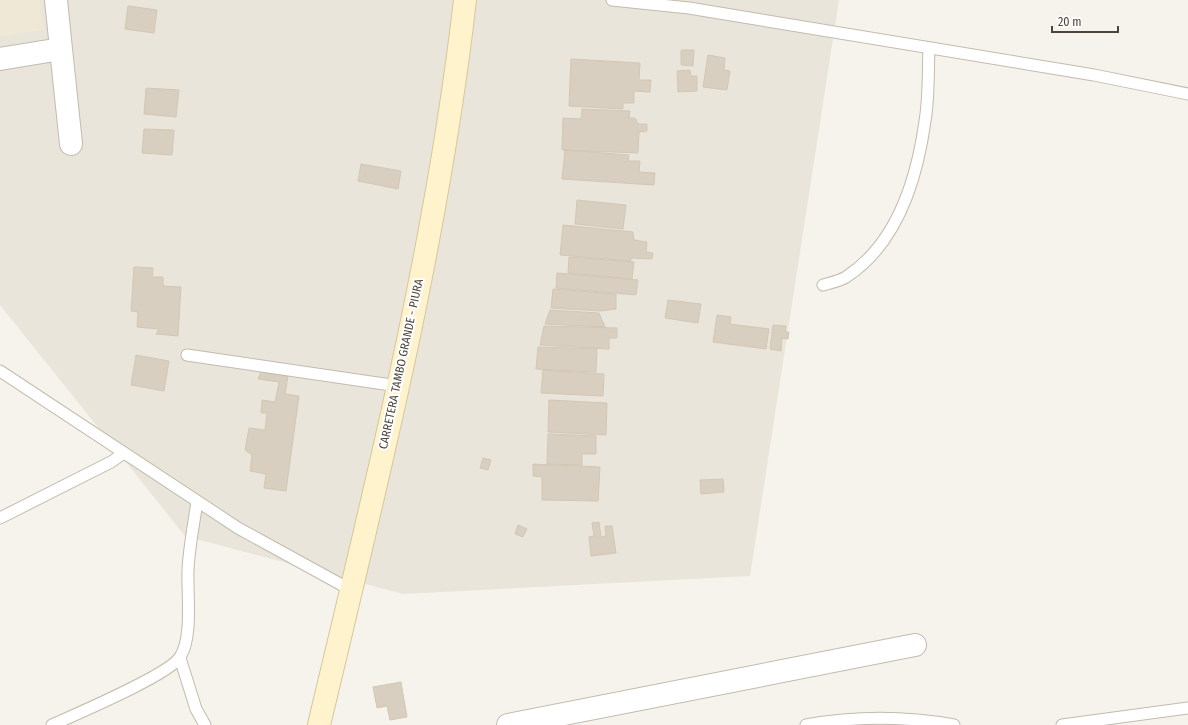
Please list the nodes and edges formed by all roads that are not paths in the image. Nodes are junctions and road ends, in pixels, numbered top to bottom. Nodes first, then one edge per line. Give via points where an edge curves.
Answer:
1 (56, 0) edge
2 (465, 0) edge
3 (612, 0) edge
4 (929, 48) junction
5 (61, 49) junction
6 (0, 59) edge
7 (1188, 94) edge
8 (72, 144) dead end
9 (823, 285) dead end
10 (187, 355) dead end
11 (0, 371) edge
12 (398, 386) junction
13 (124, 453) junction
14 (197, 501) junction
15 (0, 518) edge
16 (351, 590) junction
17 (915, 645) dead end
18 (180, 658) junction
19 (1188, 708) edge
20 (52, 725) edge
21 (205, 725) edge
22 (320, 725) edge
23 (508, 725) edge
24 (806, 725) edge
25 (954, 725) edge
26 (1062, 725) edge

1 - 5 street
2 - 12 main road, CARRETERA TAMBO GRANDE - PIURA via 438,189
3 - 4 lane via 689,8
4 - 7 lane via 1094,75
4 - 9 lane via 925,120 918,160 901,211 874,255 845,278
5 - 6 street
5 - 8 street
10 - 12 lane
11 - 13 lane
12 - 16 main road, CARRETERA TAMBO GRANDE - PIURA
13 - 14 lane
13 - 15 lane
14 - 16 lane via 238,528
14 - 18 lane via 188,570 188,619 185,645
16 - 22 main road, CARRETERA TAMBO GRANDE - PIURA
17 - 23 street
18 - 20 lane via 158,674
18 - 21 lane via 196,709
19 - 26 lane
24 - 25 lane via 840,719 918,719

